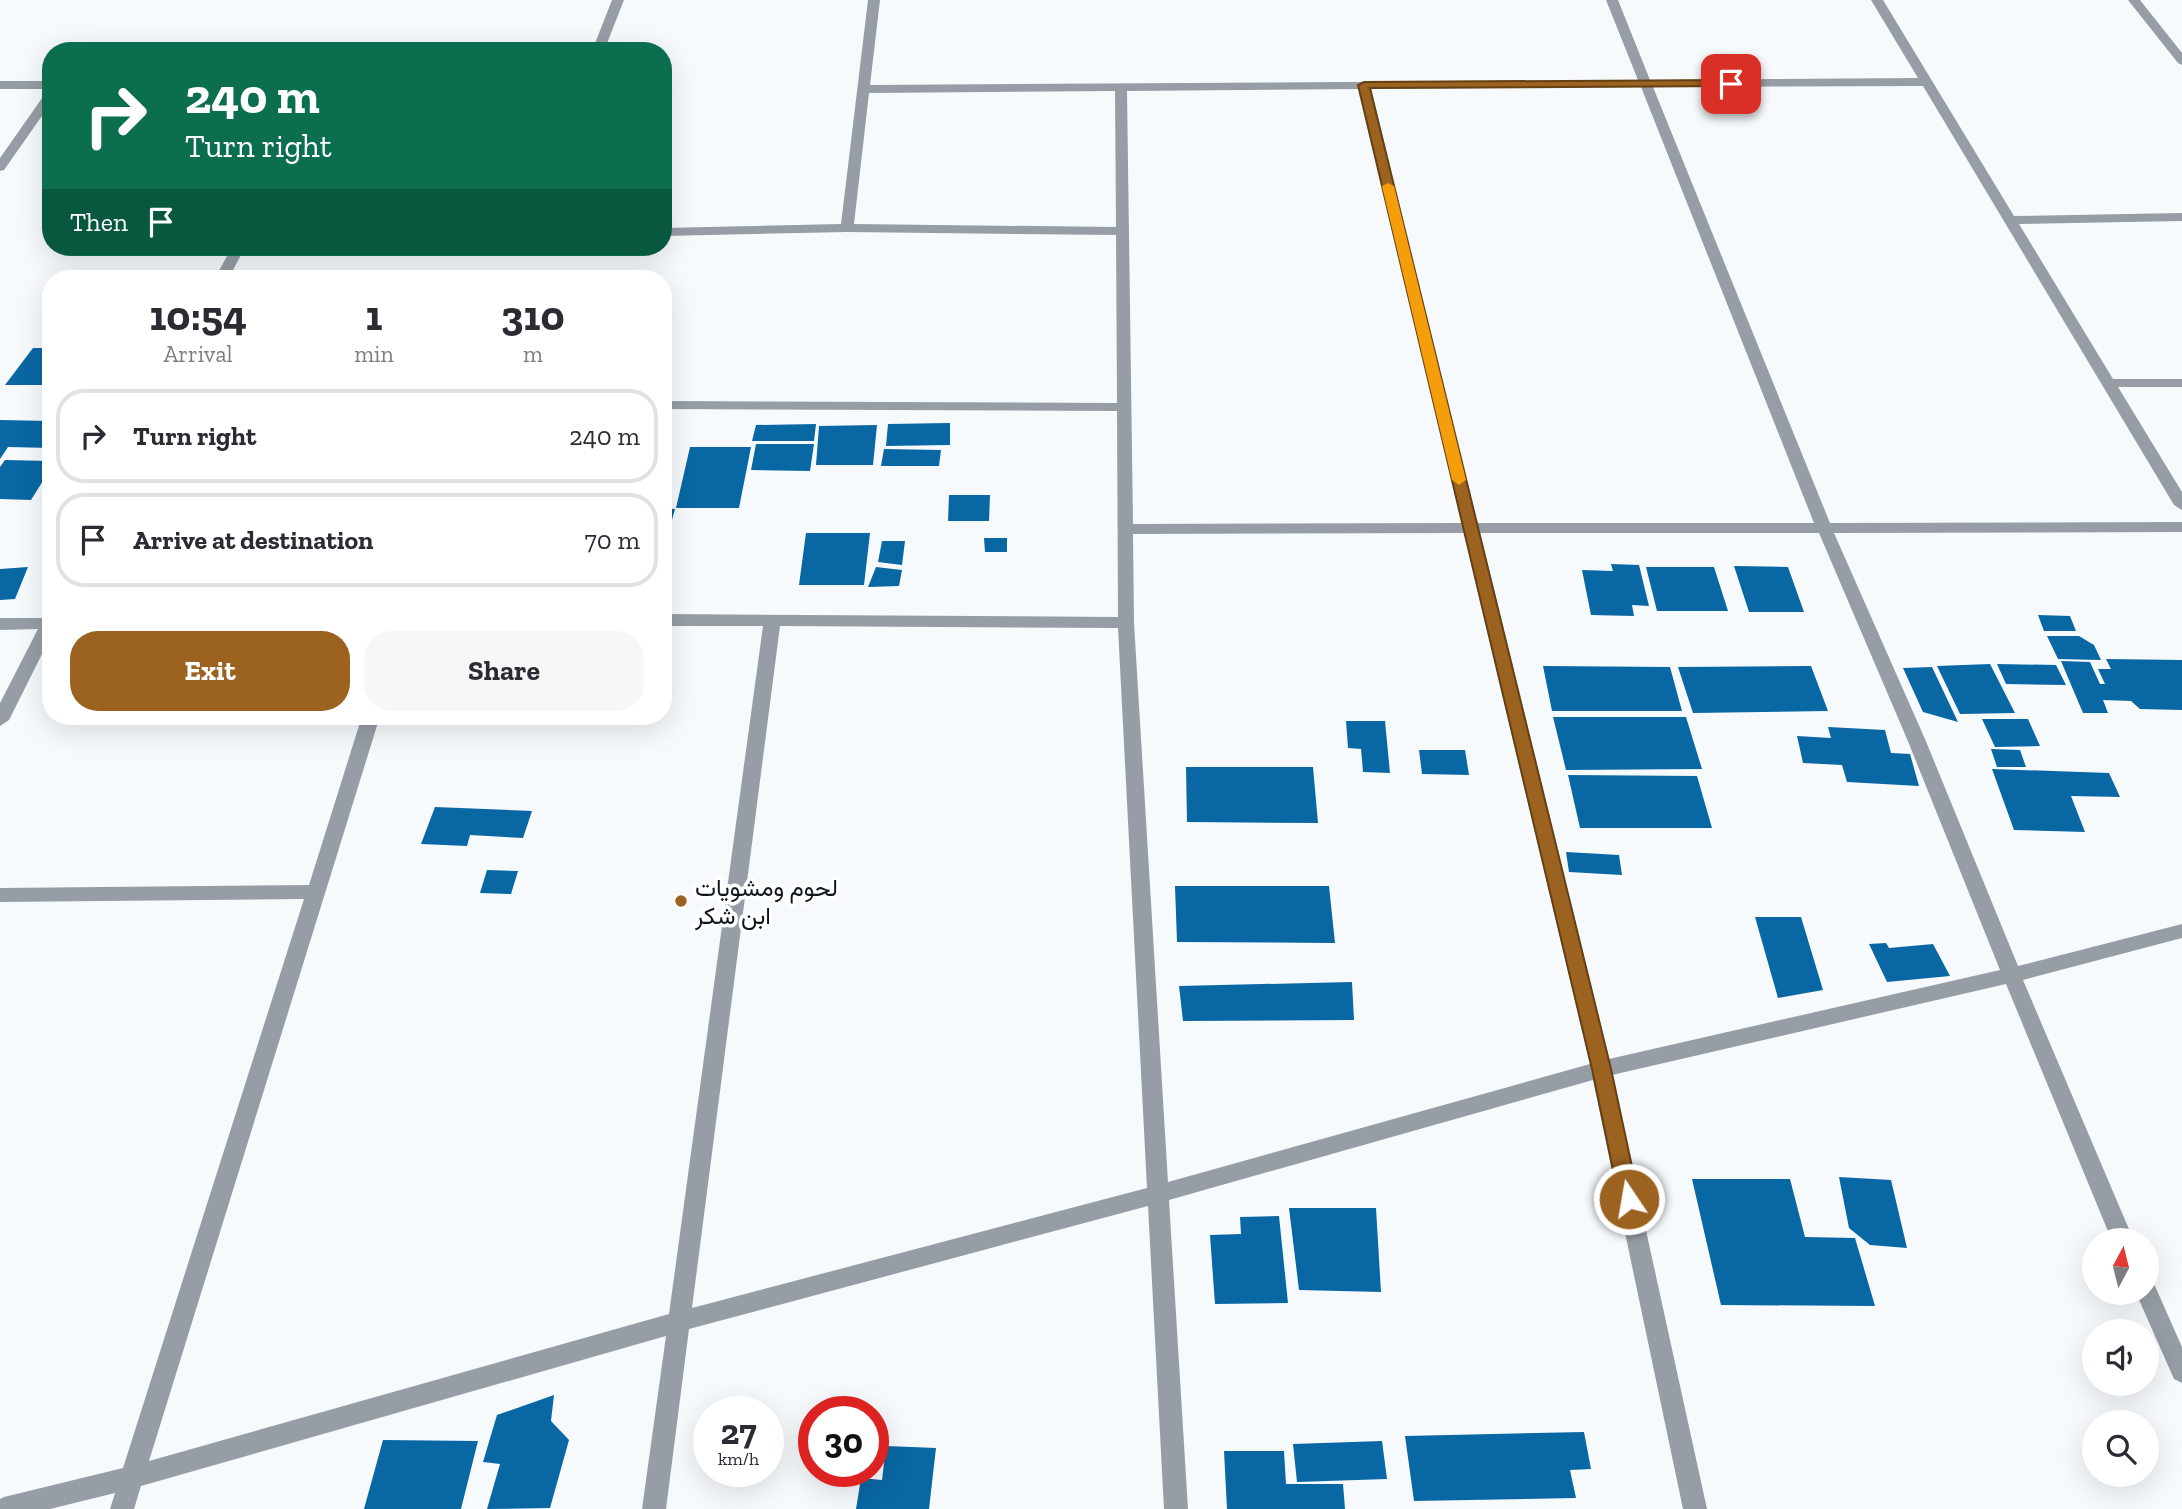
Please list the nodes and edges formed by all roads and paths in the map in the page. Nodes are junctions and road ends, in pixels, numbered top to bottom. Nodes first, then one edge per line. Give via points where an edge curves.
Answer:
1 (618, 0) edge
2 (874, 0) edge
3 (1612, 0) edge
4 (1877, 0) edge
5 (2134, 0) edge
6 (602, 42) edge
7 (2182, 61) edge
8 (1927, 82) junction
9 (1647, 84) junction
10 (0, 85) edge
11 (42, 85) edge
12 (1364, 85) junction
13 (1121, 86) junction
14 (862, 89) junction
15 (42, 107) edge
16 (0, 167) edge
17 (2182, 217) edge
18 (2010, 220) junction
19 (847, 228) junction
20 (1124, 231) junction
21 (672, 232) edge
22 (2108, 383) junction
23 (2182, 383) edge
24 (672, 405) edge
25 (1126, 407) junction
26 (2182, 505) edge
27 (1824, 527) junction
28 (2182, 527) edge
29 (1470, 528) junction
30 (1125, 529) junction
31 (672, 620) edge
32 (42, 621) edge
33 (772, 621) junction
34 (1126, 623) junction
35 (0, 624) edge
36 (42, 637) edge
37 (0, 720) edge
38 (368, 725) edge
39 (314, 892) junction
40 (0, 895) edge
41 (2182, 931) edge
42 (2012, 975) junction
43 (1601, 1069) junction
44 (1158, 1194) junction
45 (2117, 1228) edge
46 (2153, 1306) edge
47 (678, 1322) junction
48 (2182, 1372) edge
49 (132, 1477) junction
50 (4, 1509) edge
51 (122, 1509) edge
52 (653, 1509) edge
53 (1176, 1509) edge
54 (1695, 1509) edge

1 - 6 street
2 - 14 street
3 - 9 street
4 - 8 street
5 - 7 street
8 - 9 street
8 - 18 street
9 - 12 street
9 - 27 street
10 - 11 street
12 - 13 street
12 - 29 street
13 - 14 street
13 - 20 street
14 - 19 street
15 - 16 street
17 - 18 street
18 - 22 street
19 - 20 street
19 - 21 street
20 - 25 street
22 - 23 street
22 - 26 street
24 - 25 street
25 - 30 street
27 - 28 street
27 - 29 street
27 - 42 street
29 - 30 street
29 - 43 street
30 - 34 street
31 - 33 street
32 - 35 street
33 - 34 street
33 - 47 street
34 - 44 street
36 - 37 street
38 - 39 street
39 - 40 street
39 - 49 street
41 - 42 street
42 - 43 street
42 - 45 street
43 - 44 street
43 - 54 street
44 - 47 street
44 - 53 street
46 - 48 street
47 - 49 street
47 - 52 street
49 - 50 street
49 - 51 street

